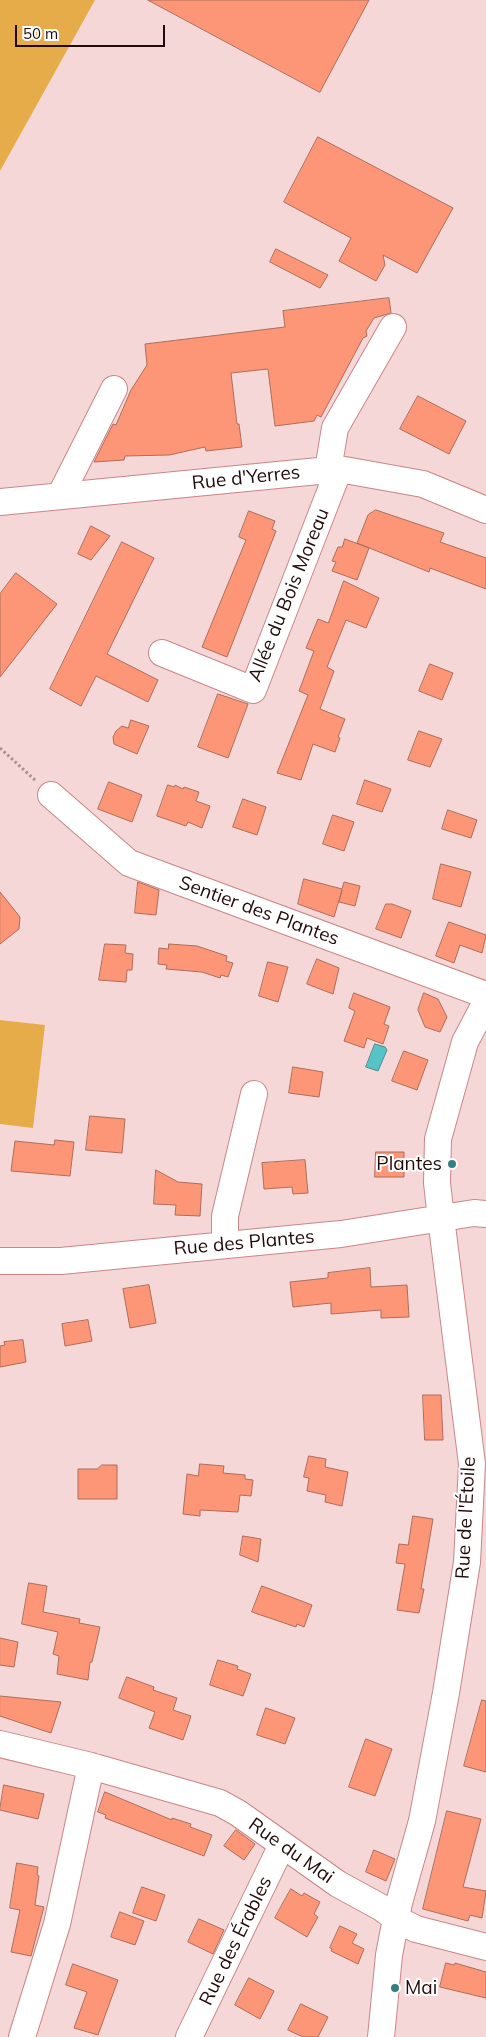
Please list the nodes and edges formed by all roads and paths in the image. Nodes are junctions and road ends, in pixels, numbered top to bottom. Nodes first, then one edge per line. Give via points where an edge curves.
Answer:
1 (393, 327) dead end
2 (114, 389) dead end
3 (333, 469) junction
4 (60, 496) junction
5 (0, 502) edge
6 (486, 510) edge
7 (162, 653) dead end
8 (0, 748) edge
9 (52, 795) joint
10 (486, 995) edge
11 (486, 1002) edge
12 (254, 1094) dead end
13 (486, 1214) edge
14 (441, 1218) junction
15 (225, 1245) junction
16 (0, 1261) edge
17 (0, 1744) edge
18 (91, 1766) junction
19 (282, 1845) junction
20 (396, 1919) junction
21 (486, 1946) edge
22 (22, 2037) edge
23 (189, 2037) edge
24 (381, 2037) edge

1 - 3 street via 335,428
2 - 4 street
3 - 4 street, Rue d'Yerres
3 - 6 street, Rue d'Yerres via 423,484
3 - 7 street, Allée du Bois Moreau via 253,690
4 - 5 street, Rue d'Yerres
8 - 9 path
9 - 10 street, Sentier des Plantes via 129,862
11 - 14 street, Rue de l'Étoile via 465,1042 438,1139 437,1183
12 - 15 street via 225,1216
13 - 14 street, Rue des Plantes
14 - 15 street, Rue des Plantes via 340,1234
14 - 20 street, Rue de l'Étoile via 472,1464 467,1562 422,1821
15 - 16 street, Rue des Plantes via 61,1261
17 - 18 street, Rue du Mai
18 - 19 street, Rue du Mai via 220,1803
18 - 22 street via 57,1924
19 - 20 street, Rue du Mai
19 - 23 street, Rue des Érables
20 - 21 street, Rue du Mai via 416,1929
20 - 24 street, Rue de l'Étoile

